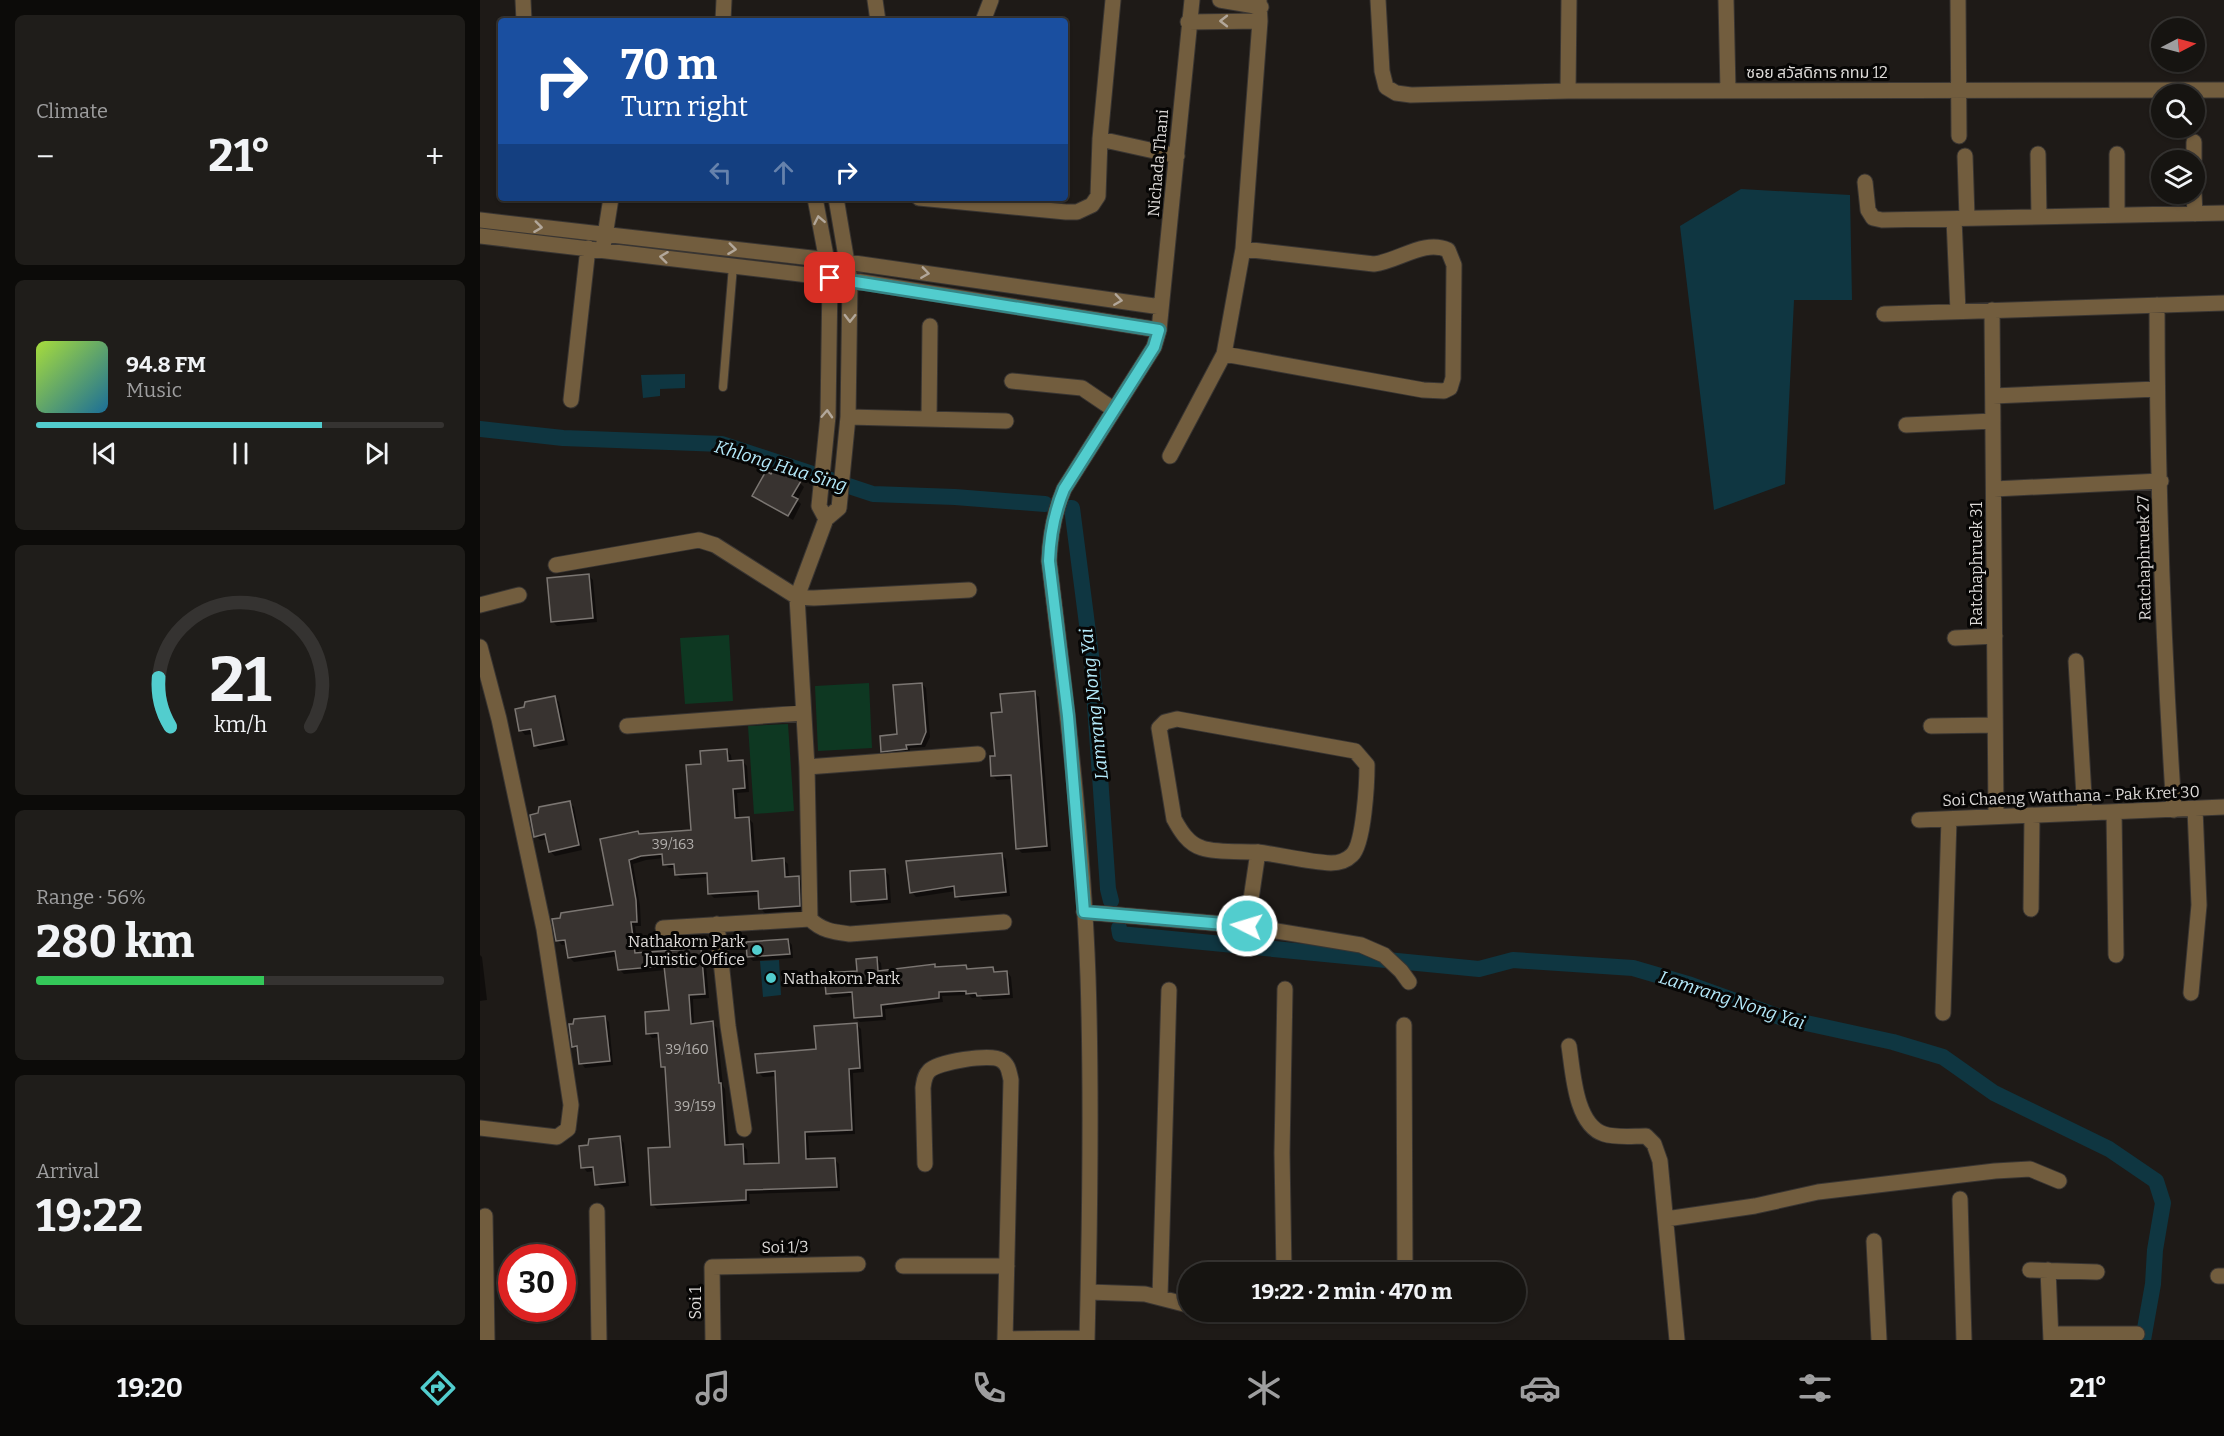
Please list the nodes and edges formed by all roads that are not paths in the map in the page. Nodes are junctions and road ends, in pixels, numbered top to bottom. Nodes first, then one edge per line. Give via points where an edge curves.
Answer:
1 (523, 0) edge
2 (724, 0) edge
3 (875, 0) edge
4 (991, 0) edge
5 (1113, 0) edge
6 (1192, 0) edge
7 (1220, 0) edge
8 (1378, 0) edge
9 (1569, 0) edge
10 (1726, 0) edge
11 (1958, 0) edge
12 (1260, 9) edge
13 (524, 18) edge
14 (723, 18) edge
15 (878, 18) edge
16 (984, 18) edge
17 (1188, 22) junction
18 (1568, 90) junction
19 (1728, 90) junction
20 (1959, 90) junction
21 (2224, 90) edge
22 (1959, 136) dead end
23 (1100, 139) junction
24 (2194, 142) dead end
25 (2194, 150) edge
26 (2038, 154) dead end
27 (2117, 154) dead end
28 (1177, 156) junction
29 (1965, 156) dead end
30 (1865, 182) dead end
31 (610, 201) edge
32 (816, 201) edge
33 (837, 201) edge
34 (953, 201) edge
35 (2194, 204) edge
36 (2224, 213) edge
37 (2195, 214) junction
38 (2117, 215) junction
39 (2039, 217) junction
40 (1961, 219) junction
41 (480, 220) edge
42 (480, 236) edge
43 (599, 244) junction
44 (1243, 249) junction
45 (828, 260) junction
46 (848, 262) junction
47 (733, 266) junction
48 (830, 278) junction
49 (850, 280) junction
50 (2224, 303) edge
51 (2157, 305) junction
52 (1161, 307) junction
53 (1992, 310) junction
54 (1958, 311) junction
55 (1884, 314) dead end
56 (930, 326) dead end
57 (1159, 330) junction
58 (1224, 354) junction
59 (1012, 381) dead end
60 (723, 387) dead end
61 (2157, 389) junction
62 (1993, 396) junction
63 (571, 400) dead end
64 (1113, 409) junction
65 (848, 417) junction
66 (929, 419) junction
67 (1006, 421) dead end
68 (1993, 421) junction
69 (1906, 425) dead end
70 (1170, 456) dead end
71 (2161, 482) junction
72 (1994, 489) junction
73 (826, 519) junction
74 (556, 565) dead end
75 (969, 590) dead end
76 (519, 595) dead end
77 (797, 597) junction
78 (480, 605) edge
79 (1995, 636) junction
80 (1955, 638) dead end
81 (480, 647) edge
82 (2076, 661) dead end
83 (804, 712) junction
84 (1995, 724) junction
85 (627, 726) dead end
86 (1931, 726) dead end
87 (978, 754) dead end
88 (807, 768) junction
89 (2224, 807) edge
90 (2195, 809) junction
91 (2174, 810) junction
92 (2114, 812) junction
93 (2085, 813) junction
94 (2032, 816) junction
95 (1996, 817) junction
96 (1949, 819) junction
97 (1919, 820) dead end
98 (1258, 852) junction
99 (2031, 909) dead end
100 (1084, 912) junction
101 (810, 919) junction
102 (1004, 922) dead end
103 (717, 924) junction
104 (1247, 926) junction
105 (663, 928) dead end
106 (2116, 955) dead end
107 (1405, 977) dead end
108 (1285, 988) dead end
109 (1169, 990) dead end
110 (2191, 993) dead end
111 (1943, 1013) dead end
112 (1404, 1025) dead end
113 (1569, 1046) dead end
114 (480, 1128) edge
115 (744, 1129) dead end
116 (925, 1164) dead end
117 (2059, 1181) dead end
118 (1960, 1199) dead end
119 (597, 1211) dead end
120 (485, 1216) dead end
121 (1666, 1219) junction
122 (1874, 1240) dead end
123 (1284, 1262) edge
124 (1405, 1262) edge
125 (858, 1264) dead end
126 (903, 1266) dead end
127 (1007, 1266) junction
128 (712, 1267) joint
129 (2030, 1270) dead end
130 (2048, 1270) junction
131 (2097, 1272) dead end
132 (1089, 1292) junction
133 (1160, 1296) junction
134 (1178, 1302) edge
135 (2137, 1334) dead end
136 (2051, 1337) edge
137 (1088, 1339) edge
138 (487, 1340) edge
139 (599, 1340) edge
140 (713, 1340) edge
141 (1005, 1340) edge
142 (1677, 1340) edge
143 (1879, 1340) edge
144 (1964, 1340) edge

1 - 13 street
2 - 14 street
3 - 15 street
4 - 16 street
5 - 23 street
6 - 17 street, Nichada Thani
7 - 12 street
8 - 18 street, ซอย สวัสดิการ กทม 12 via 1382,71 1386,87 1396,93
9 - 18 street
10 - 19 street
11 - 20 street
12 -> 17 street
12 - 44 street
17 - 28 street, Nichada Thani
18 - 19 street, ซอย สวัสดิการ กทม 12
19 - 20 street, ซอย สวัสดิการ กทม 12
20 - 21 street, ซอย สวัสดิการ กทม 12
20 - 22 street
23 - 28 street
23 - 34 street via 1098,196 1092,205 1077,212
24 - 25 street
26 - 39 street
27 - 38 street
28 - 52 street, Nichada Thani
29 - 40 street
30 - 40 street via 1868,210 1873,218
31 - 43 street
45 -> 32 street
33 - 46 street
35 - 37 street
36 - 37 street
37 - 38 street
38 - 39 street
39 - 40 street
40 - 54 street
41 -> 43 street
42 - 43 street
43 -> 45 street
47 -> 43 street
43 - 63 street
44 - 58 street
44 - 58 street via 1374,264 1426,247 1437,245 1448,250 1454,265 1453,378 1450,388 1444,391 1423,390
45 - 46 street
45 - 48 street
46 - 49 street
46 -> 52 street
47 - 48 street
47 - 60 lane
48 - 49 street
73 -> 48 street via 819,506 828,416
49 - 57 street
49 -> 65 street
50 - 51 street
51 - 53 street
51 - 61 street, Ratchaphruek 27
52 - 57 street, Nichada Thani
53 - 54 street
53 - 62 street, Ratchaphruek 31
54 - 55 street
56 - 66 street
57 - 64 street, Nichada Thani via 1154,347
58 - 70 street
59 - 64 street via 1082,388
61 - 62 street
61 - 71 street, Ratchaphruek 27
62 - 68 street, Ratchaphruek 31
64 - 100 street, Nichada Thani via 1064,489 1050,536 1049,561 1068,716
65 - 66 street
65 - 73 street via 839,508
66 - 67 street
68 - 69 street
68 - 72 street, Ratchaphruek 31
71 - 72 street
71 - 91 street, Ratchaphruek 27 via 2165,679
72 - 79 street, Ratchaphruek 31
73 - 77 street
74 - 77 street via 699,540 715,545
75 - 77 street
76 - 78 street
77 - 83 street
79 - 80 street
79 - 84 street, Ratchaphruek 31
81 - 114 street via 500,719 544,929 571,1105 568,1129 557,1137
82 - 93 street
83 - 85 street
83 - 88 street
84 - 86 street
84 - 95 street, Ratchaphruek 31
87 - 88 street
88 - 101 street
89 - 90 street, Soi Chaeng Watthana - Pak Kret 30
90 - 91 street, Soi Chaeng Watthana - Pak Kret 30
90 - 110 street via 2199,905
91 - 92 street, Soi Chaeng Watthana - Pak Kret 30
92 - 93 street, Soi Chaeng Watthana - Pak Kret 30
92 - 106 street
93 - 94 street, Soi Chaeng Watthana - Pak Kret 30
94 - 95 street, Soi Chaeng Watthana - Pak Kret 30
94 - 99 street
95 - 96 street, Soi Chaeng Watthana - Pak Kret 30
96 - 97 street, Soi Chaeng Watthana - Pak Kret 30
96 - 111 street
98 - 98 street via 1333,863 1354,854 1359,841 1367,765 1355,751 1177,719 1165,722 1159,728 1174,819 1181,832 1202,848
98 - 104 street
100 - 104 street
100 - 132 street, Nichada Thani via 1090,1081
101 - 102 street via 830,932 850,934
101 - 103 street
103 - 105 street
103 - 115 street
104 - 107 street via 1361,945 1384,956
108 - 123 street
109 - 133 street
112 - 124 street
113 - 121 street via 1578,1101 1587,1121 1603,1134 1646,1136 1653,1144 1660,1161
116 - 127 street via 923,1088 929,1070 938,1064 986,1057 1000,1059 1008,1067 1011,1080
117 - 121 street via 2030,1169 1995,1171 1818,1192
118 - 144 street
119 - 139 street
120 - 138 street
121 - 142 street
122 - 143 street
125 - 128 street, Soi 1/3
126 - 127 street
127 - 141 street
128 - 140 street, Soi 1
129 - 130 street
130 - 131 street
130 - 136 street
132 - 133 street
132 - 137 street, Nichada Thani
133 - 134 street
135 - 136 street
137 - 141 street

